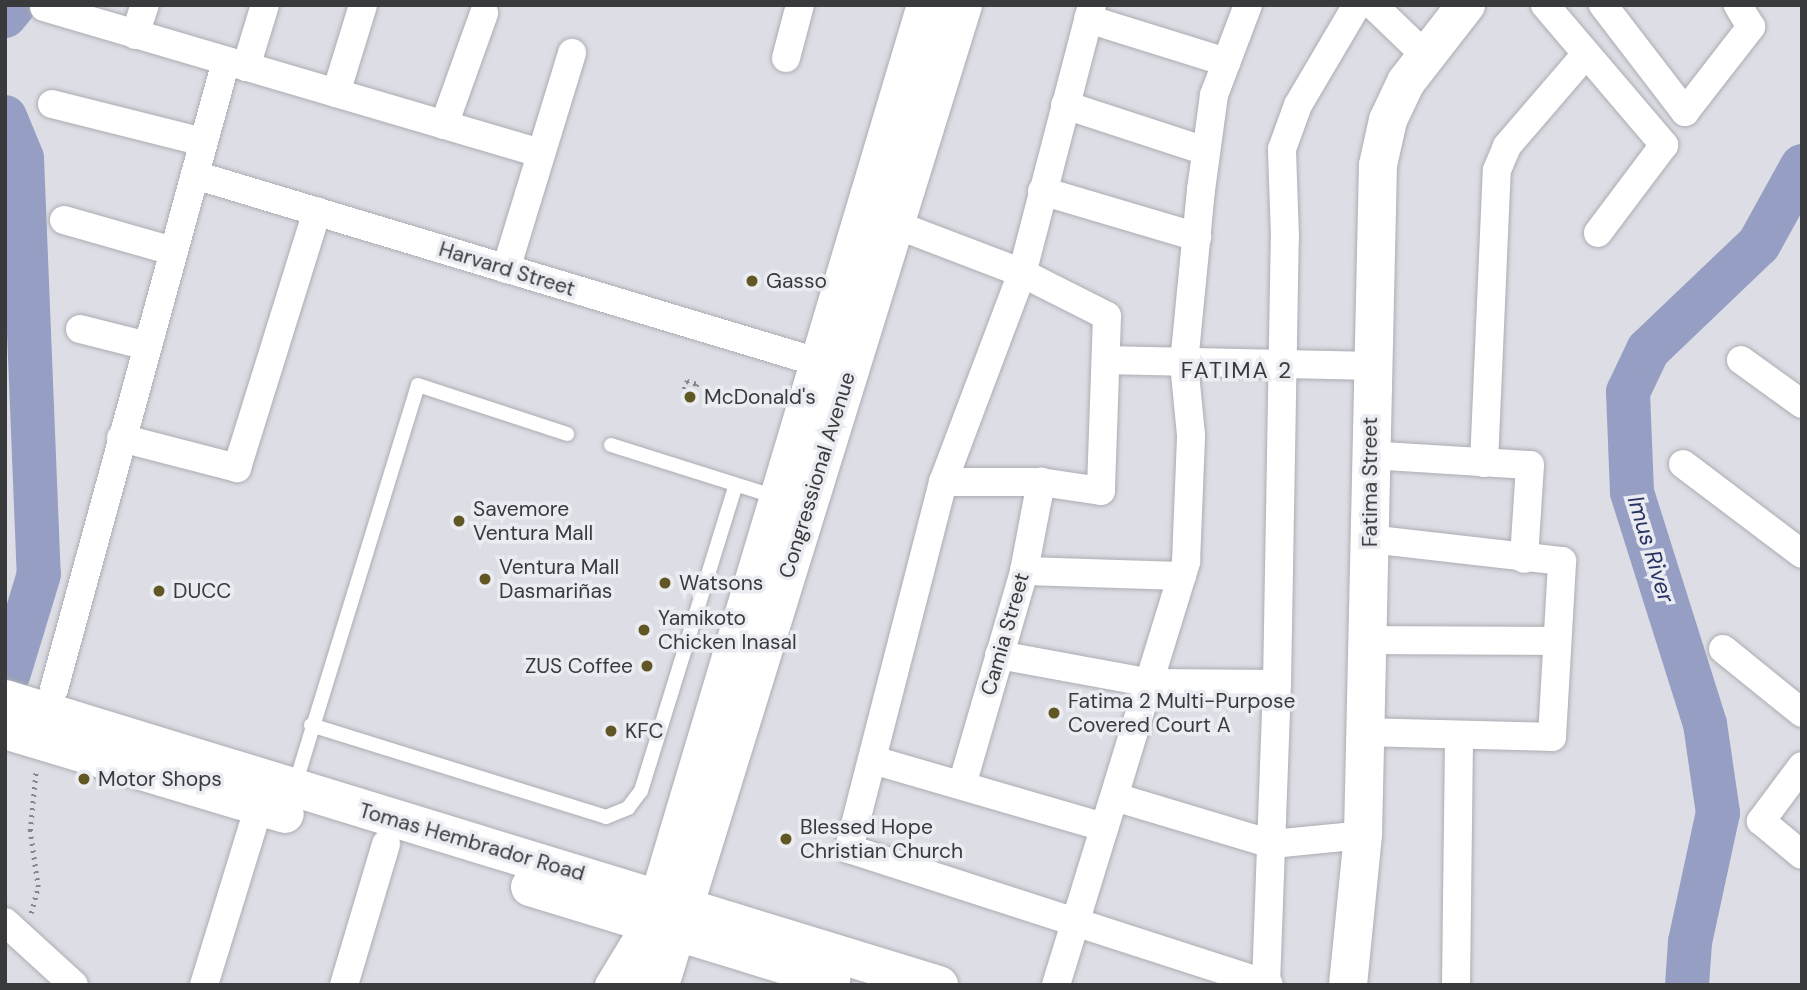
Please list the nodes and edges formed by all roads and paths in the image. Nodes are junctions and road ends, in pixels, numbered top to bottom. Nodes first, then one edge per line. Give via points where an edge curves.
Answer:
1 (145, 5) edge
2 (265, 5) edge
3 (363, 5) edge
4 (800, 5) edge
5 (926, 5) edge
6 (963, 5) edge
7 (1248, 5) edge
8 (1357, 5) edge
9 (1373, 5) edge
10 (1466, 5) edge
11 (1545, 5) edge
12 (1738, 5) edge
13 (44, 7) dead end
14 (1615, 10) edge
15 (1090, 12) edge
16 (484, 13) dead end
17 (135, 34) junction
18 (572, 53) dead end
19 (1425, 54) junction
20 (1586, 54) junction
21 (786, 58) dead end
22 (1226, 62) junction
23 (236, 64) junction
24 (336, 93) junction
25 (52, 103) dead end
26 (1065, 106) junction
27 (444, 125) junction
28 (203, 142) junction
29 (1206, 150) junction
30 (540, 153) junction
31 (195, 175) junction
32 (1042, 191) junction
33 (317, 212) junction
34 (64, 220) dead end
35 (894, 224) junction
36 (1598, 233) dead end
37 (1197, 237) junction
38 (173, 250) junction
39 (506, 269) junction
40 (1021, 273) junction
41 (80, 329) dead end
42 (146, 346) junction
43 (1106, 360) junction
44 (1741, 360) dead end
45 (1279, 362) junction
46 (1184, 363) junction
47 (1372, 366) junction
48 (834, 367) junction
49 (684, 389) dead end
50 (691, 403) dead end
51 (1802, 404) edge
52 (567, 434) dead end
53 (121, 438) junction
54 (611, 445) dead end
55 (1369, 455) junction
56 (1484, 463) junction
57 (1683, 464) dead end
58 (943, 482) junction
59 (1041, 482) junction
60 (736, 485) junction
61 (792, 503) junction
62 (1369, 539) junction
63 (1802, 554) edge
64 (1524, 559) junction
65 (1024, 571) junction
66 (1182, 576) junction
67 (1368, 640) junction
68 (1557, 641) junction
69 (1723, 649) dead end
70 (999, 655) junction
71 (1152, 683) junction
72 (1277, 684) junction
73 (54, 689) dead end
74 (5, 699) edge
75 (1802, 713) edge
76 (311, 725) junction
77 (5, 730) edge
78 (1365, 732) junction
79 (1459, 735) junction
80 (43, 742) junction
81 (873, 760) junction
82 (1802, 766) edge
83 (962, 785) junction
84 (294, 789) junction
85 (1115, 797) junction
86 (259, 806) junction
87 (1104, 827) junction
88 (1363, 835) junction
89 (386, 844) junction
90 (1272, 844) junction
91 (1802, 855) edge
92 (1075, 922) junction
93 (11, 928) edge
94 (651, 939) edge
95 (1268, 984) edge
96 (74, 985) edge
97 (204, 985) edge
98 (344, 985) edge
99 (609, 985) edge
100 (660, 985) edge
101 (850, 985) edge
102 (939, 985) edge
103 (1056, 985) edge
104 (1348, 985) edge
105 (1455, 985) edge

1 - 17 street
2 - 23 street
3 - 24 street
4 - 21 street
5 - 48 street, Congressional Avenue
6 - 35 street, Congressional Avenue
7 - 22 street
8 - 45 street via 1297,105 1282,149 1285,237
9 - 19 street
10 - 19 street, Fatima Street
11 - 20 street
12 - 14 street via 1751,27 1685,112
13 - 17 street
15 - 22 street
15 - 26 street
16 - 27 street
17 - 23 street
18 - 30 street
19 - 47 street, Fatima Street via 1388,120 1378,165
20 - 36 street via 1664,145
20 - 56 street via 1507,146 1497,170
22 - 29 street via 1214,95
23 - 24 street
23 - 28 street
24 - 27 street
25 - 28 street
26 - 29 street
26 - 32 street
27 - 30 street
28 - 31 street
29 - 37 street
30 - 39 street
31 - 33 street, Harvard Street
31 - 38 street
32 - 37 street
32 - 40 street
33 - 39 street, Harvard Street
33 - 53 street via 237,468
34 - 38 street
35 - 40 street
35 - 48 street, Congressional Avenue
37 - 46 street
38 - 42 street
39 - 48 street, Harvard Street
40 - 43 street via 1107,316
40 - 58 street
41 - 42 street
42 - 53 street
43 - 46 street
43 - 59 street via 1101,491
44 - 51 street
45 - 46 street
45 - 47 street
45 - 72 street
46 - 66 street via 1191,435
47 - 55 street, Fatima Street
48 - 61 street, Congressional Avenue
49 - 50 path via 687,381 696,384
52 - 76 lane via 418,385
53 - 73 street
54 - 60 lane
55 - 56 street
55 - 62 street, Fatima Street
56 - 64 street via 1530,465
57 - 63 street
58 - 59 street
58 - 81 street
59 - 65 street, Camia Street
60 - 61 lane
60 - 76 lane via 641,791 628,808 606,817
61 - 94 street, Congressional Avenue
62 - 64 street
62 - 67 street, Fatima Street
64 - 68 street via 1562,561
65 - 66 street
65 - 70 street, Camia Street
66 - 71 street
67 - 68 street
67 - 78 street, Fatima Street
68 - 79 street via 1552,737
69 - 75 street
70 - 71 street
70 - 83 street, Camia Street
71 - 72 street
71 - 85 street
72 - 90 street
74 - 84 street, Tomas Hembrador Road
76 - 84 lane
77 - 80 street, Tomas Hembrador Road
78 - 79 street
78 - 88 street, Fatima Street
79 - 105 street
80 - 86 street, Tomas Hembrador Road
80 - 93 path via 32,789 30,831 38,887 29,922
81 - 83 street
81 - 92 street via 849,849
82 - 91 street via 1761,821
83 - 87 street
84 - 94 street, Tomas Hembrador Road
85 - 87 street
85 - 90 street
86 - 89 street, Tomas Hembrador Road
86 - 97 street
87 - 92 street
88 - 90 street
88 - 104 street, Fatima Street
89 - 94 street, Tomas Hembrador Road via 606,910
89 - 98 street
90 - 95 street
92 - 95 street
92 - 103 street
93 - 96 street
94 - 99 street, Congressional Avenue
94 - 100 street, Congressional Avenue
94 - 101 street, Tomas Hembrador Road
94 - 102 street, Tomas Hembrador Road

